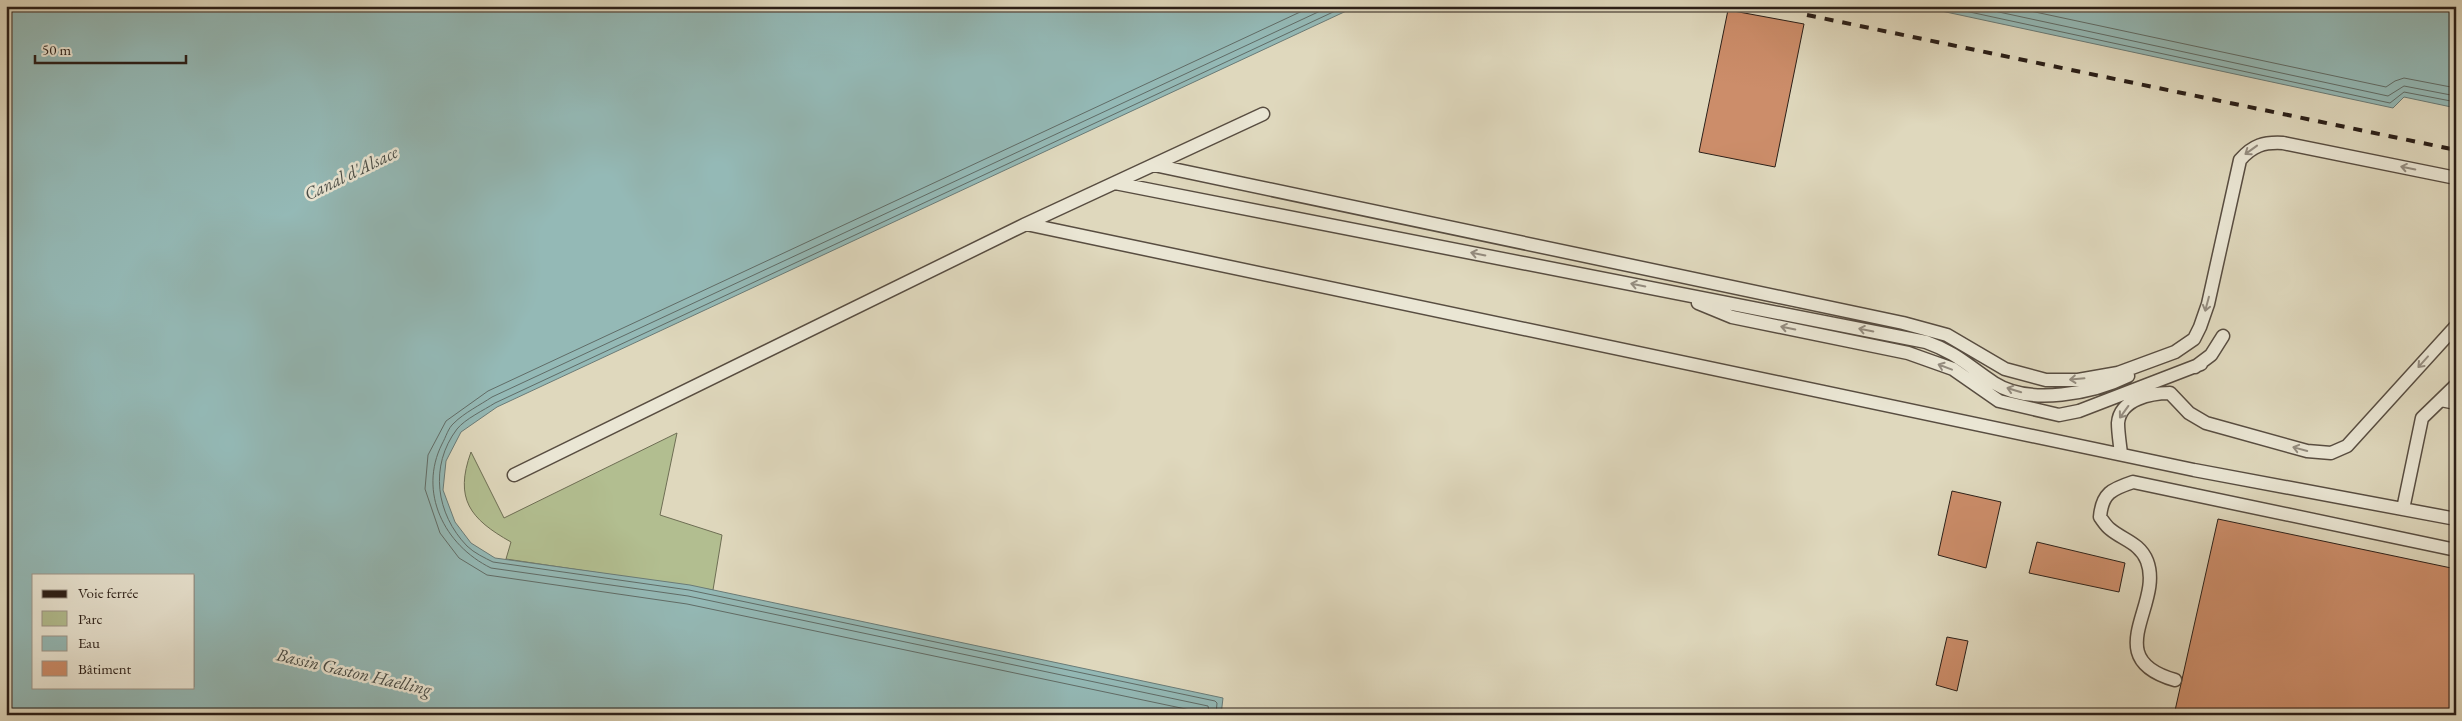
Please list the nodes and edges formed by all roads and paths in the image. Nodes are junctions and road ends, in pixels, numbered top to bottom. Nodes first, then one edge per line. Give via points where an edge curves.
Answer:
1 (1263, 114) dead end
2 (1154, 165) junction
3 (2456, 178) edge
4 (1115, 183) junction
5 (1026, 224) junction
6 (1672, 292) junction
7 (2456, 326) edge
8 (2223, 336) dead end
9 (2175, 352) junction
10 (2201, 364) junction
11 (2456, 385) edge
12 (2155, 393) junction
13 (2441, 400) junction
14 (2456, 403) edge
15 (2121, 454) junction
16 (514, 475) dead end
17 (2402, 508) junction
18 (2456, 519) edge
19 (2456, 550) edge
20 (2176, 680) dead end

1 - 2 lane
2 - 4 lane
9 -> 2 lane via 2118,373 2078,380 2046,380 2005,369 1947,335 1903,323
3 -> 9 lane via 2283,143 2265,142 2250,149 2240,160 2200,327 2194,339
4 - 5 lane
6 -> 4 lane
5 - 15 lane
5 - 16 lane
9 -> 6 lane via 2108,386 2044,396 1996,385 1948,350 1926,342
10 -> 6 lane via 2079,411 2059,415 1999,401 1953,369 1908,353 1732,317
7 -> 12 lane via 2347,446 2330,453 2307,451 2206,423 2189,413 2170,393
8 - 10 lane via 2212,356
10 - 12 lane
11 - 13 lane
12 -> 15 lane via 2138,398 2122,412 2118,422
13 - 14 lane
13 - 17 lane via 2422,418
15 - 17 lane
17 - 18 lane
19 - 20 lane via 2133,482 2114,488 2101,503 2100,517 2110,529 2140,549 2147,562 2148,583 2137,651 2146,667

